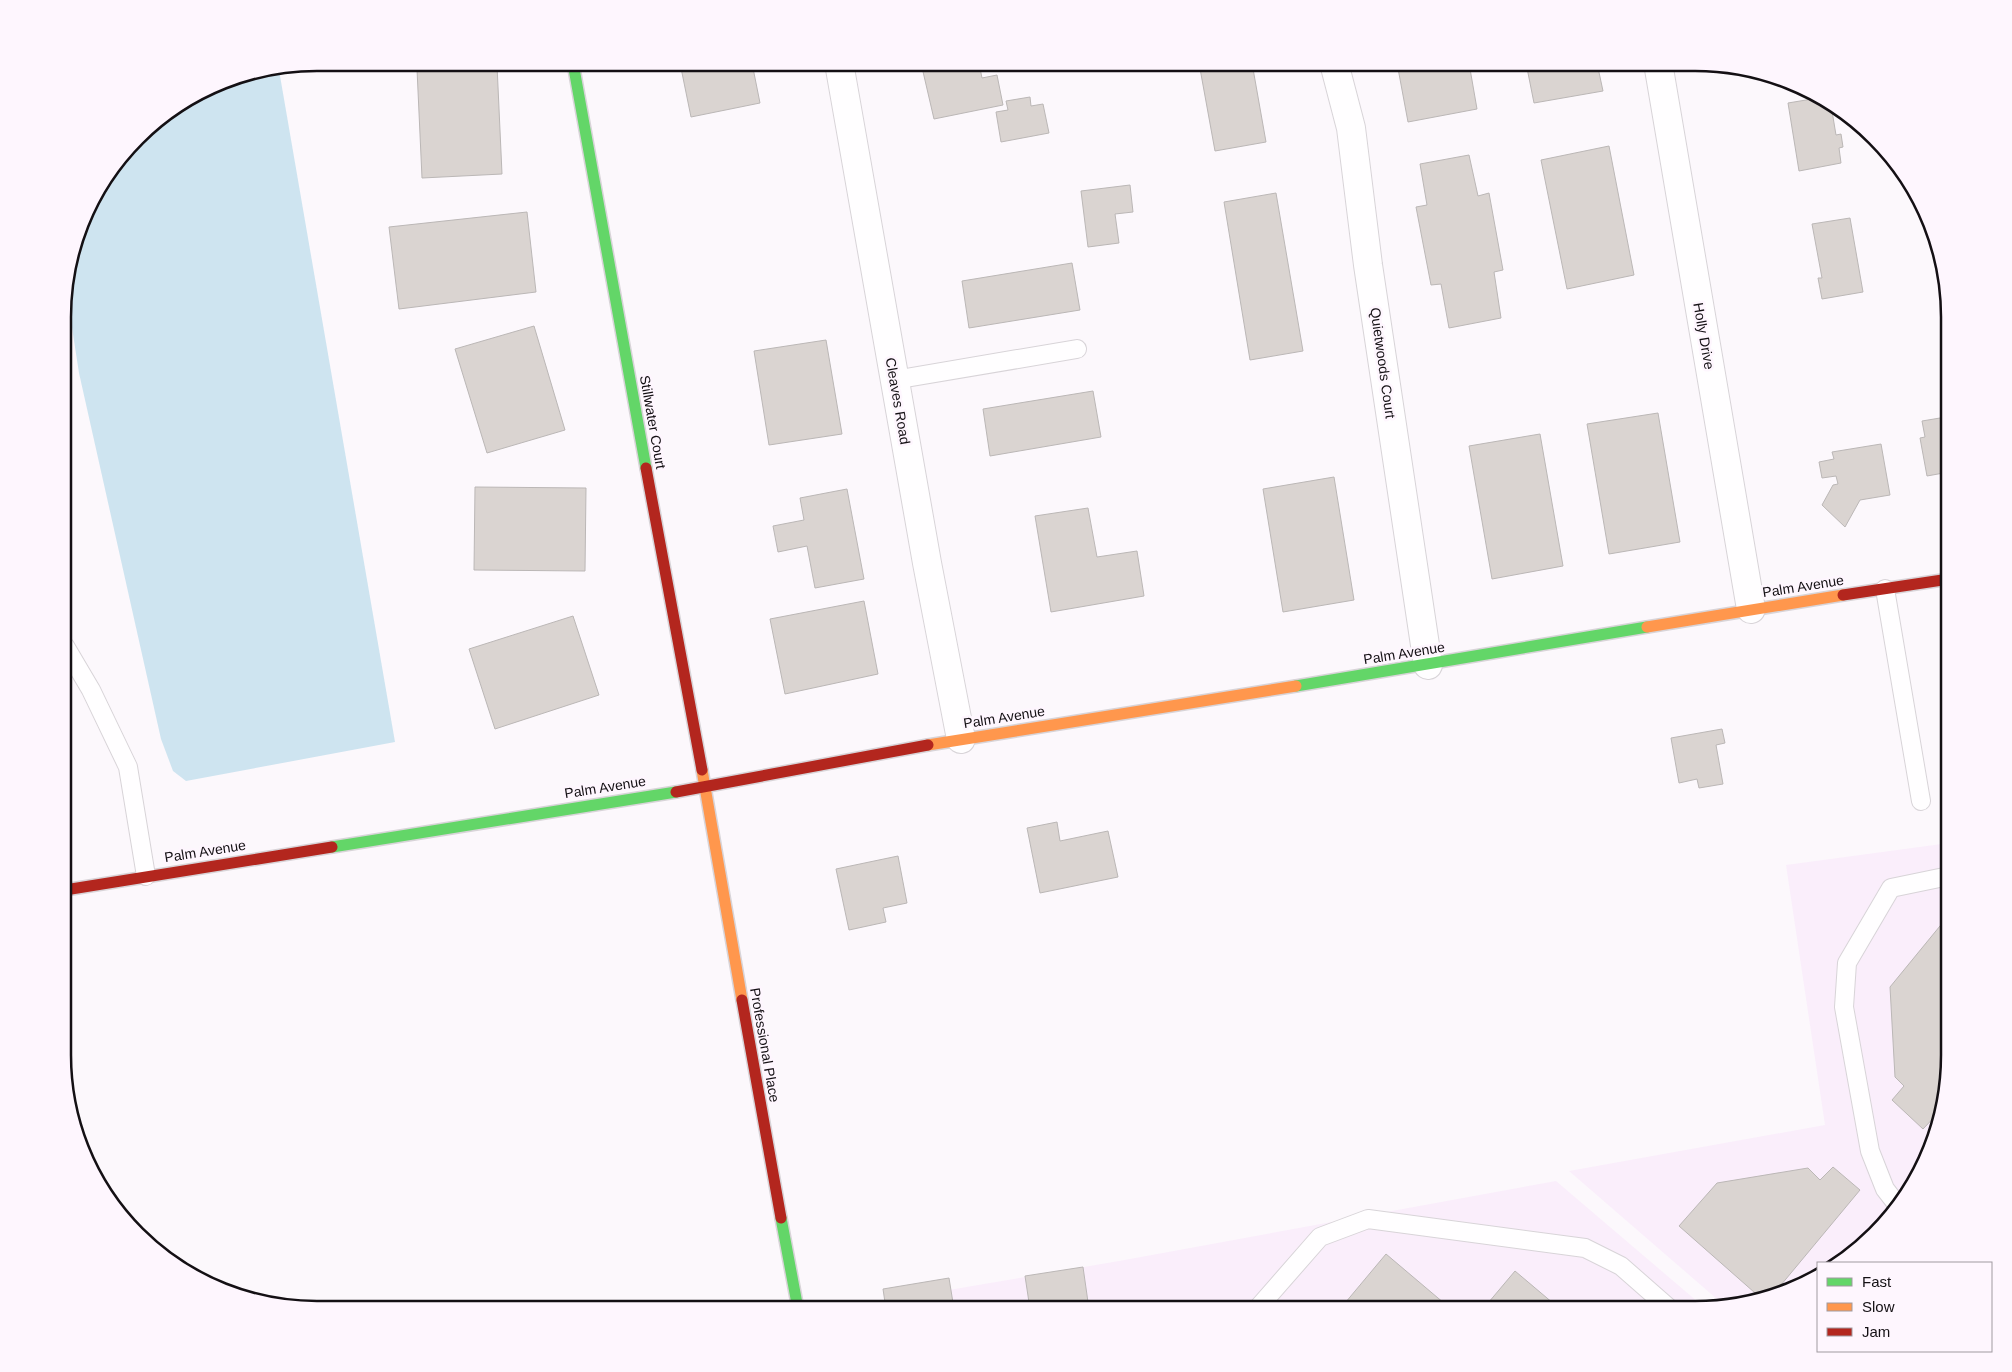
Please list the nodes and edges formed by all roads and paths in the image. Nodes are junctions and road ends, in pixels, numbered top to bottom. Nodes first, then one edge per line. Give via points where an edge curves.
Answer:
1 (574, 71) edge
2 (840, 71) edge
3 (1336, 71) edge
4 (1659, 71) edge
5 (1077, 349) dead end
6 (894, 380) junction
7 (1941, 580) edge
8 (1886, 588) junction
9 (1752, 609) junction
10 (71, 656) edge
11 (1428, 665) junction
12 (961, 740) junction
13 (705, 787) junction
14 (1921, 801) dead end
15 (146, 876) junction
16 (1941, 878) edge
17 (71, 889) edge
18 (1893, 1200) edge
19 (797, 1301) edge
20 (1264, 1301) edge
21 (1660, 1301) edge

1 - 13 street, Stillwater Court
2 - 6 street, Cleaves Road
3 - 11 street, Quietwoods Court via 1351,128 1368,265
4 - 9 street, Holly Drive
5 - 6 lane
6 - 12 street, Cleaves Road
7 - 8 street, Palm Avenue
8 - 9 street, Palm Avenue
8 - 14 lane
9 - 11 street, Palm Avenue
10 - 15 lane via 128,767
11 - 12 street, Palm Avenue
12 - 13 street, Palm Avenue
13 - 15 street, Palm Avenue
13 - 19 street, Professional Place
15 - 17 street, Palm Avenue
16 - 18 lane via 1891,888 1847,963 1844,1007 1870,1151 1884,1189
20 - 21 lane via 1320,1237 1368,1219 1585,1248 1621,1266

